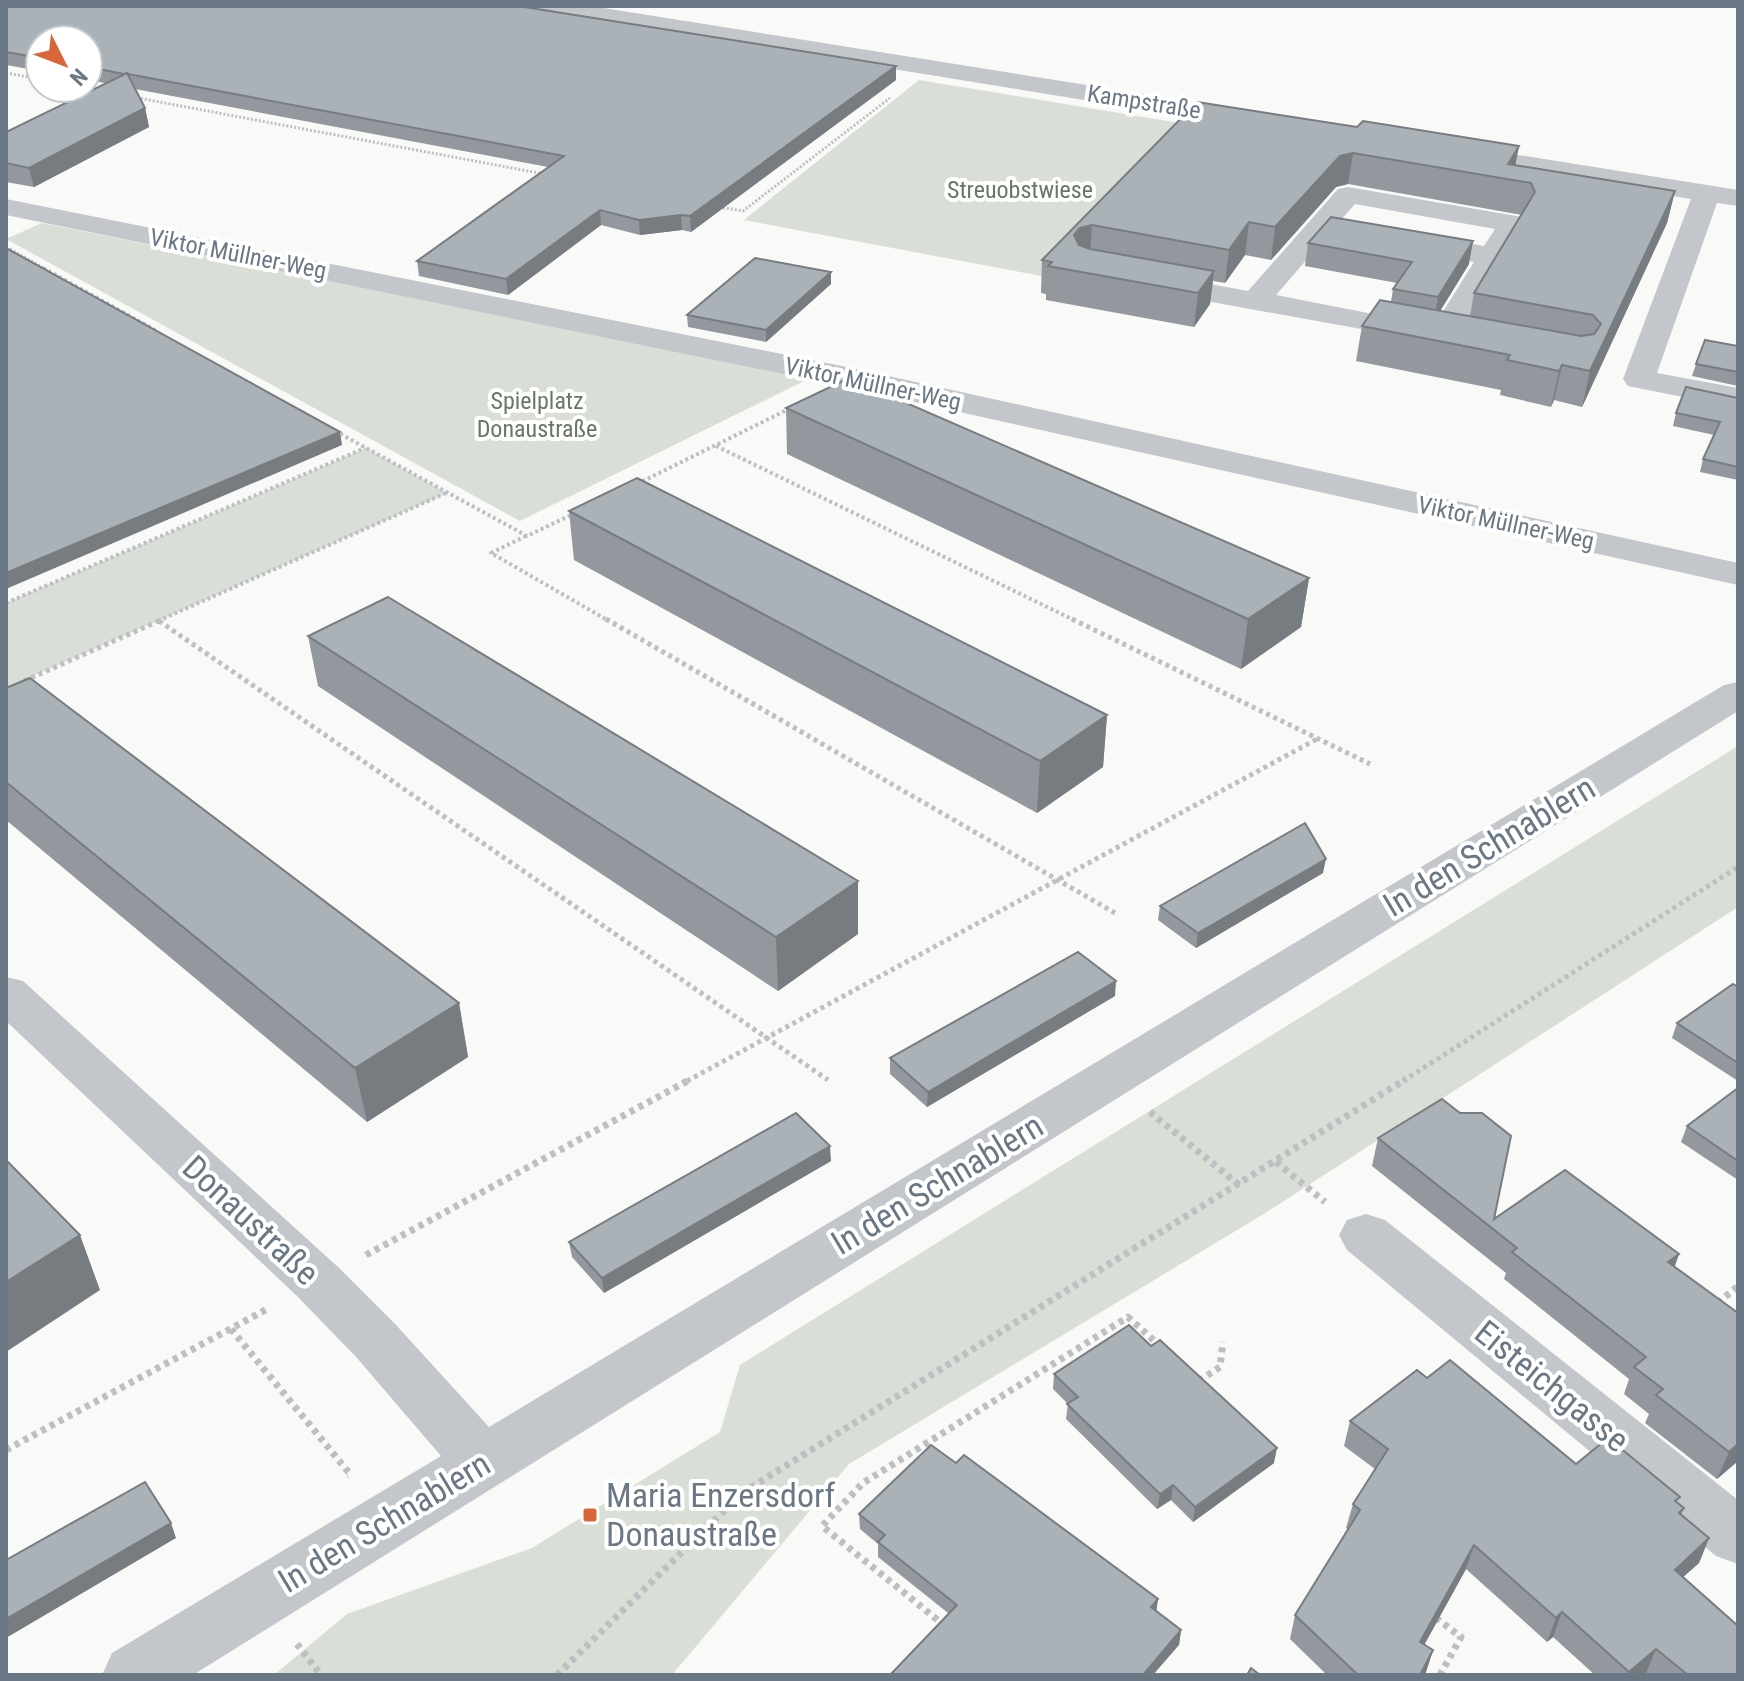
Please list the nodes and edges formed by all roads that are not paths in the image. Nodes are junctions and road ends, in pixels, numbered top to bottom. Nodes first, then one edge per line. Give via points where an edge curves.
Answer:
1 (549, 6) edge
2 (1275, 123) edge
3 (1432, 149) edge
4 (1543, 167) junction
5 (1707, 193) junction
6 (1738, 198) edge
7 (1523, 206) junction
8 (6, 207) edge
9 (1320, 226) junction
10 (1492, 256) junction
11 (1119, 276) edge
12 (1255, 301) junction
13 (1444, 335) junction
14 (1502, 346) edge
15 (1738, 398) edge
16 (1738, 574) edge
17 (1738, 694) edge
18 (6, 993) edge
19 (1366, 1235) road end
20 (483, 1461) junction
21 (1738, 1537) edge
22 (135, 1675) edge

1 - 2 street, Kampstraße
3 - 4 street
4 - 5 street
4 - 7 street
5 - 6 street
5 - 15 street via 1639,379
7 - 9 street via 1348,195
7 - 10 street
8 - 16 street, Viktor Müllner-Weg via 852,378
9 - 10 street
9 - 12 street
10 - 13 street
11 - 12 street
12 - 13 street
13 - 14 street
17 - 20 street, In den Schnablern
18 - 20 street, Donaustraße via 318,1282
19 - 21 street, Eisteichgasse
20 - 22 street, In den Schnablern

